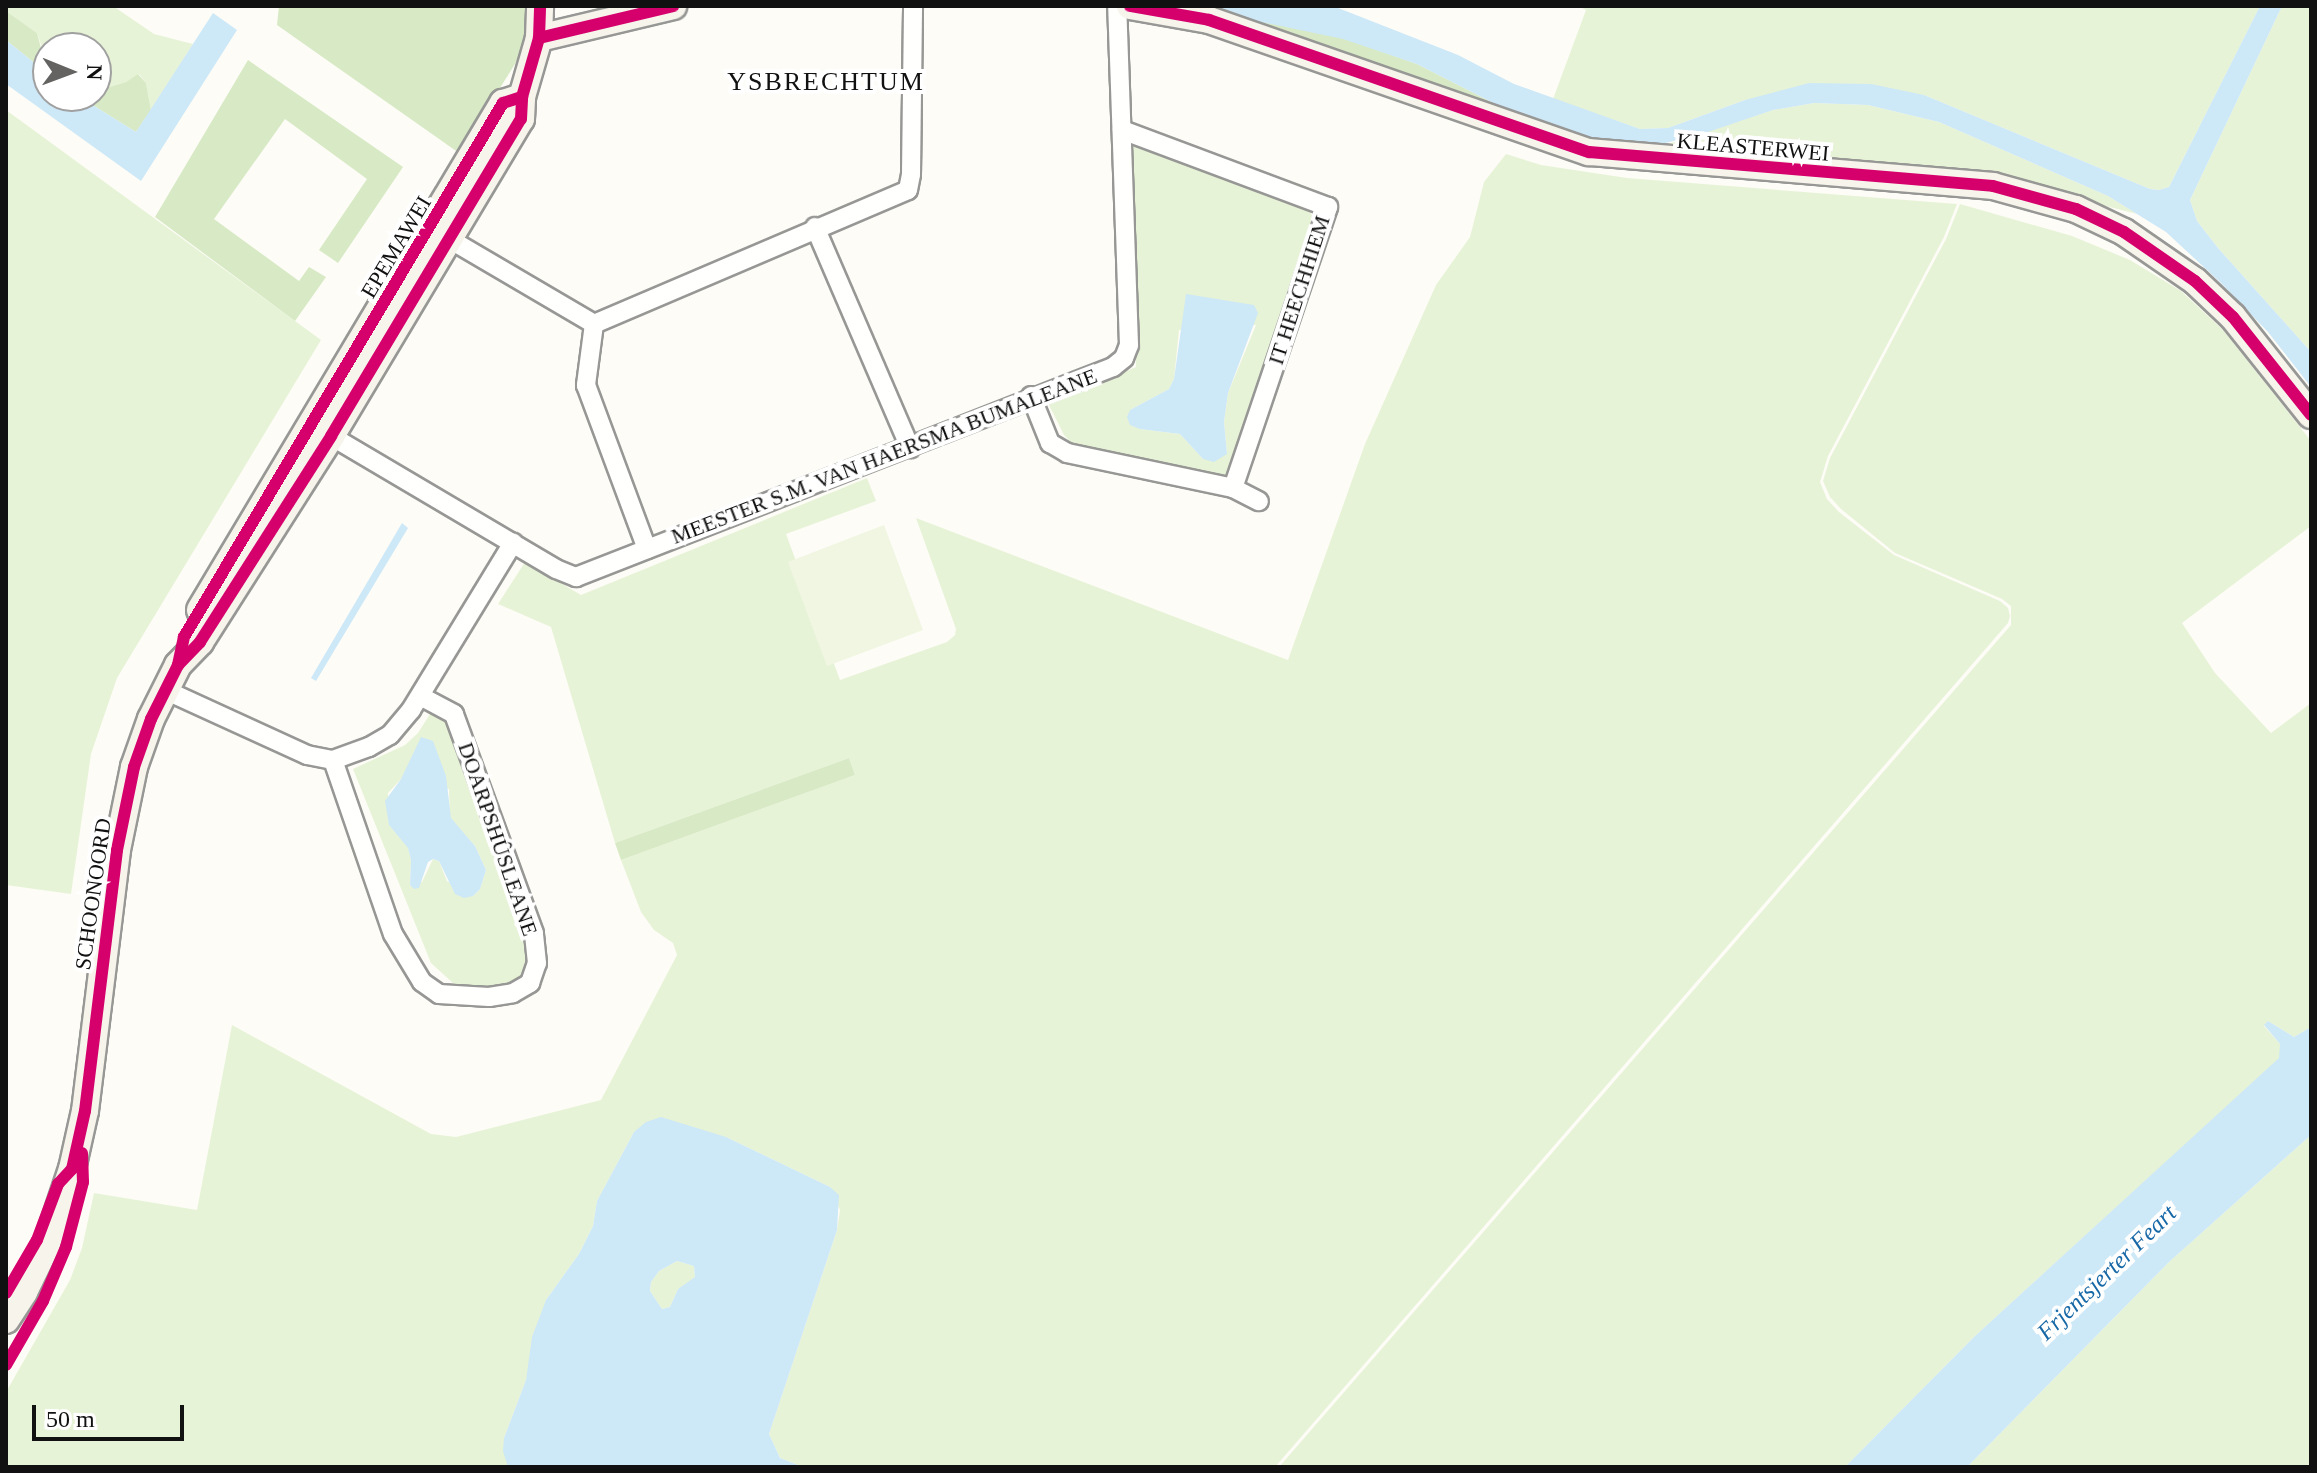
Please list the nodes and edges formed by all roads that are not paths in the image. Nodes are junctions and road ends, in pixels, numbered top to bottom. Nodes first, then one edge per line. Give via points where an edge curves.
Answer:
1 (540, 6) edge
2 (673, 6) edge
3 (913, 6) edge
4 (1117, 6) edge
5 (1130, 6) edge
6 (539, 38) junction
7 (522, 97) junction
8 (1122, 130) junction
9 (815, 227) junction
10 (451, 240) junction
11 (594, 324) junction
12 (1031, 396) junction
13 (2311, 415) edge
14 (321, 431) junction
15 (910, 448) junction
16 (1233, 488) junction
17 (1259, 501) dead end
18 (513, 543) junction
19 (647, 549) junction
20 (165, 690) junction
21 (420, 696) junction
22 (333, 760) junction
23 (6, 1320) edge

1 - 6 street, EPEMAWEI
2 - 6 street
3 - 9 street via 908,190
4 - 8 street, MEESTER S.M. VAN HAERSMA BUMALEANE
5 - 13 street, KLEASTERWEI via 1209,20 1589,152 1993,186 2076,209 2124,232 2195,281 2233,317
6 - 7 street, EPEMAWEI
7 - 10 street, EPEMAWEI via 521,119
7 - 14 street, EPEMAWEI via 503,103
8 - 12 street, MEESTER S.M. VAN HAERSMA BUMALEANE via 1129,345 1113,367
8 - 16 street, IT HEECHHIEM via 1328,207
9 - 11 street
9 - 15 street
10 - 11 street
10 - 14 street, EPEMAWEI
11 - 19 street via 586,385
12 - 15 street, MEESTER S.M. VAN HAERSMA BUMALEANE
12 - 16 street via 1050,443 1067,453
14 - 18 street, MEESTER S.M. VAN HAERSMA BUMALEANE
14 - 20 street, SCHOONOORD via 184,637
15 - 19 street, MEESTER S.M. VAN HAERSMA BUMALEANE
16 - 17 street
18 - 19 street, MEESTER S.M. VAN HAERSMA BUMALEANE via 576,577
18 - 21 street
20 - 22 street via 307,755
20 - 23 street, SCHOONOORD via 134,767 117,850 85,1111 72,1169 46,1247
21 - 22 street via 390,735
21 - 22 street, DOARPSHÛSLEANE via 454,714 534,933 537,963 530,983 489,997 439,994 422,982 393,934

